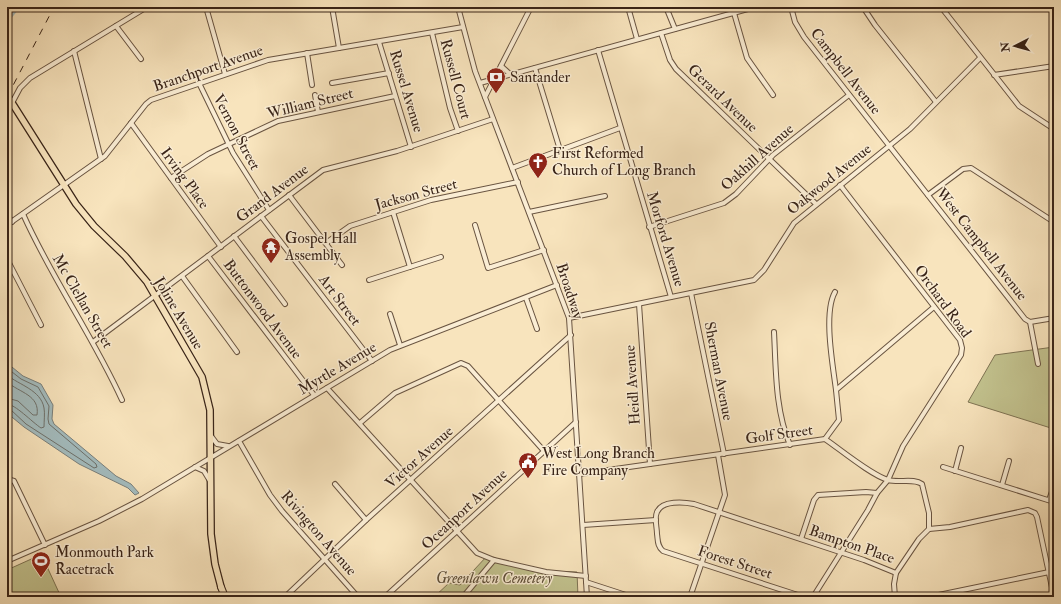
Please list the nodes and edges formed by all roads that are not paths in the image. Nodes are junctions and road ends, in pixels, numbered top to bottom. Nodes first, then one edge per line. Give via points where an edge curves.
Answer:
1 (148, 7) edge
2 (206, 7) edge
3 (332, 7) edge
4 (458, 7) edge
5 (531, 7) edge
6 (628, 7) edge
7 (666, 7) edge
8 (755, 7) edge
9 (791, 7) edge
10 (863, 7) edge
11 (941, 7) edge
12 (734, 13) junction
13 (116, 26) junction
14 (463, 28) junction
15 (676, 29) junction
16 (432, 33) junction
17 (661, 33) junction
18 (637, 39) junction
19 (380, 42) junction
20 (339, 48) junction
21 (598, 50) junction
22 (74, 51) junction
23 (307, 53) junction
24 (980, 58) junction
25 (141, 59) dead end
26 (500, 66) junction
27 (1054, 66) edge
28 (535, 68) junction
29 (389, 73) junction
30 (225, 74) junction
31 (511, 75) junction
32 (994, 75) junction
33 (494, 79) junction
34 (332, 83) dead end
35 (480, 83) junction
36 (199, 84) junction
37 (312, 85) dead end
38 (315, 94) dead end
39 (7, 95) edge
40 (773, 95) dead end
41 (849, 95) junction
42 (395, 96) junction
43 (485, 97) junction
44 (936, 102) junction
45 (12, 103) junction
46 (318, 112) junction
47 (493, 119) junction
48 (131, 123) junction
49 (620, 128) junction
50 (1053, 128) edge
51 (458, 131) junction
52 (228, 144) junction
53 (411, 146) junction
54 (889, 146) junction
55 (560, 150) junction
56 (769, 159) junction
57 (100, 160) junction
58 (512, 168) junction
59 (171, 178) junction
60 (518, 182) junction
61 (840, 185) junction
62 (65, 186) junction
63 (289, 195) junction
64 (928, 195) junction
65 (605, 196) dead end
66 (816, 204) junction
67 (268, 210) junction
68 (393, 212) junction
69 (529, 212) junction
70 (23, 214) junction
71 (7, 215) edge
72 (261, 216) junction
73 (12, 222) junction
74 (1054, 222) edge
75 (7, 225) edge
76 (475, 225) dead end
77 (650, 227) junction
78 (234, 236) junction
79 (326, 243) junction
80 (220, 247) junction
81 (544, 250) junction
82 (208, 256) junction
83 (441, 257) dead end
84 (7, 259) edge
85 (342, 265) dead end
86 (410, 267) junction
87 (182, 276) junction
88 (369, 280) dead end
89 (557, 285) junction
90 (835, 292) dead end
91 (691, 293) junction
92 (155, 296) junction
93 (671, 297) junction
94 (526, 298) junction
95 (284, 304) dead end
96 (639, 304) junction
97 (934, 307) junction
98 (390, 314) dead end
99 (569, 318) junction
100 (1054, 318) edge
101 (1030, 322) junction
102 (41, 324) dead end
103 (537, 330) dead end
104 (774, 332) dead end
105 (571, 336) junction
106 (93, 342) junction
107 (400, 345) junction
108 (237, 352) dead end
109 (372, 361) junction
110 (1038, 364) dead end
111 (327, 388) junction
112 (836, 390) junction
113 (314, 396) junction
114 (122, 400) dead end
115 (498, 401) junction
116 (576, 422) junction
117 (360, 423) junction
118 (210, 434) junction
119 (825, 439) junction
120 (239, 441) junction
121 (790, 444) junction
122 (229, 447) junction
123 (961, 448) dead end
124 (544, 451) junction
125 (724, 454) junction
126 (718, 455) junction
127 (210, 457) junction
128 (1009, 461) dead end
129 (650, 464) junction
130 (195, 467) junction
131 (943, 467) dead end
132 (955, 471) junction
133 (580, 474) junction
134 (7, 479) edge
135 (412, 480) junction
136 (888, 480) junction
137 (210, 482) junction
138 (335, 484) dead end
139 (1002, 485) junction
140 (1054, 486) edge
141 (877, 493) junction
142 (1049, 500) junction
143 (1054, 502) edge
144 (719, 512) junction
145 (366, 520) junction
146 (656, 520) junction
147 (583, 525) junction
148 (929, 528) junction
149 (458, 531) junction
150 (801, 539) junction
151 (45, 545) junction
152 (841, 552) junction
153 (325, 560) junction
154 (494, 560) junction
155 (7, 561) edge
156 (701, 563) junction
157 (1054, 571) edge
158 (1048, 572) junction
159 (896, 573) junction
160 (586, 576) junction
161 (586, 582) junction
162 (221, 586) joint
163 (224, 597) edge
164 (285, 597) edge
165 (358, 597) edge
166 (385, 597) edge
167 (463, 597) edge
168 (587, 597) edge
169 (632, 597) edge
170 (690, 597) edge
171 (804, 597) edge
172 (813, 597) edge
173 (895, 597) edge
174 (929, 597) edge
175 (1054, 597) edge

1 - 13 street
2 - 30 street
3 - 20 street
4 - 14 street, Broadway
5 - 26 street
6 - 18 street
7 - 15 street
8 - 12 street
9 - 41 street, Campbell Avenue via 799,30
10 - 44 street
11 - 24 street
12 - 15 street
12 - 40 street via 747,58
13 - 22 street
13 - 25 street
14 - 16 street, Branchport Avenue
14 - 35 street, Broadway
15 - 17 street
16 - 19 street, Branchport Avenue
16 - 51 street, Russell Court
17 - 18 street
17 - 56 street, Gerard Avenue via 670,60 676,69
18 - 21 street
19 - 20 street, Branchport Avenue
19 - 29 street, Russel Avenue
20 - 23 street, Branchport Avenue
21 - 28 street
21 - 49 street, Morford Avenue
22 - 45 street via 24,82
22 - 57 street
23 - 30 street, Branchport Avenue via 268,60
23 - 37 street
24 - 32 street
24 - 44 street, Oakwood Avenue
26 - 31 street
26 - 33 street
27 - 32 street
28 - 31 street
28 - 55 street
29 - 34 street
29 - 42 street, Russel Avenue
30 - 36 street, Branchport Avenue
31 - 33 street
32 - 50 street via 1019,106
33 - 35 street
33 - 43 street
35 - 43 street, Broadway
36 - 48 street, Branchport Avenue via 152,100
36 - 52 street, Vernon Street
38 - 46 street
39 - 45 main road, Joline Avenue
41 - 54 street, Campbell Avenue
41 - 56 street, Oakhill Avenue
42 - 46 street, William Street
42 - 53 street, Russel Avenue
43 - 47 street, Broadway
44 - 54 street, Oakwood Avenue
45 - 62 main road, Joline Avenue
46 - 52 street, William Street via 278,121
47 - 51 street, Grand Avenue
47 - 58 street, Broadway
48 - 57 street, Branchport Avenue
48 - 59 street, Irving Place
49 - 55 street
49 - 77 street, Morford Avenue
51 - 53 street, Grand Avenue
52 - 59 street, William Street
52 - 67 street, Vernon Street
53 - 63 street, Grand Avenue via 323,170
54 - 61 street, Oakwood Avenue
54 - 64 street, West Campbell Avenue
55 - 58 street
56 - 66 street, Gerard Avenue
56 - 77 street, Oakhill Avenue via 724,203
57 - 62 street, Branchport Avenue
58 - 60 street, Broadway
59 - 80 street, Irving Place
60 - 68 street, Jackson Street via 430,200
60 - 69 street, Broadway
61 - 66 street, Oakwood Avenue
61 - 97 street, Orchard Road
62 - 70 street, Branchport Avenue
62 - 92 main road, Joline Avenue via 86,216 135,266
63 - 67 street, Grand Avenue
63 - 79 street
64 - 74 street via 963,169 971,168
64 - 101 street, West Campbell Avenue via 1025,319
65 - 69 street
66 - 91 street, Oakwood Avenue via 791,225 764,270 754,280
67 - 72 street, Grand Avenue
68 - 79 street, Jackson Street via 347,227
68 - 86 street
69 - 81 street, Broadway
70 - 73 street, Branchport Avenue
70 - 106 street, Mc Clellan Street via 61,290
71 - 73 street
72 - 78 street, Grand Avenue
72 - 109 street, Art Street
73 - 75 street, Branchport Avenue
76 - 81 street via 488,268
77 - 93 street, Morford Avenue
78 - 80 street, Grand Avenue
78 - 95 street
79 - 85 street
80 - 82 street, Grand Avenue
81 - 89 street, Broadway
82 - 87 street, Grand Avenue
82 - 113 street, Buttonwood Avenue
83 - 86 street
84 - 102 street
86 - 88 street
87 - 92 street, Grand Avenue
87 - 108 street
89 - 94 street, Myrtle Avenue
89 - 99 street, Broadway
90 - 112 street, Golf Street via 831,301 830,338
91 - 93 street, Oakwood Avenue
91 - 125 street, Sherman Avenue
92 - 106 street, Grand Avenue
92 - 118 main road, Joline Avenue via 202,377 208,400
93 - 96 street, Oakwood Avenue
94 - 103 street
94 - 107 street, Myrtle Avenue
96 - 99 street, Oakwood Avenue
96 - 129 street, Heidl Avenue
97 - 112 street
97 - 136 street, Orchard Road via 960,340 962,352 903,446
98 - 107 street
99 - 105 street, Broadway
100 - 101 street
101 - 110 street, West Campbell Avenue
104 - 121 street via 779,401
105 - 115 street, Victor Avenue
105 - 116 street, Broadway
106 - 114 street, Mc Clellan Street
107 - 109 street, Myrtle Avenue
109 - 111 street, Myrtle Avenue
111 - 113 street, Myrtle Avenue
111 - 117 street
112 - 119 street, Golf Street via 838,420
113 - 120 street, Myrtle Avenue
115 - 117 street via 468,366 458,364 395,392
115 - 124 street
115 - 135 street, Victor Avenue
116 - 124 street, Oceanport Avenue
116 - 133 street, Broadway
117 - 135 street
118 - 122 street via 216,442
118 - 127 main road, Joline Avenue
119 - 121 street, Golf Street
119 - 136 street
120 - 122 street, Myrtle Avenue
120 - 153 street, Rivington Avenue via 278,506
121 - 125 street, Golf Street
122 - 127 street, Myrtle Avenue
123 - 132 street
124 - 149 street, Oceanport Avenue
125 - 126 street, Golf Street
126 - 129 street, Golf Street
126 - 144 street via 725,495
127 - 130 street, Myrtle Avenue
127 - 137 main road, Joline Avenue
128 - 139 street
129 - 133 street, Golf Street
130 - 137 street via 204,471
130 - 151 street, Myrtle Avenue via 141,500
131 - 132 street
132 - 139 street
133 - 147 street, Broadway
134 - 151 street via 14,481
135 - 145 street, Victor Avenue
135 - 149 street
136 - 141 street, Orchard Road
136 - 148 street via 916,481 922,484 929,513
137 - 162 main road, Joline Avenue via 212,549
138 - 145 street
139 - 142 street
140 - 142 street
141 - 150 street via 818,495
141 - 152 street, Orchard Road
142 - 143 street
144 - 146 street, Bampton Place via 694,504 677,503 661,507 656,514
144 - 150 street, Bampton Place
144 - 156 street
145 - 153 street, Victor Avenue
146 - 147 street
146 - 156 street, Forest Street via 659,548
147 - 160 street, Broadway
148 - 158 street via 950,527 1032,511 1037,517
148 - 159 street, Bampton Place via 919,538
149 - 154 street via 477,553
149 - 166 street, Oceanport Avenue
150 - 152 street, Bampton Place
151 - 155 street, Myrtle Avenue
152 - 159 street, Bampton Place
152 - 172 street, Orchard Road
153 - 164 street, Victor Avenue
153 - 165 street, Rivington Avenue
154 - 160 street via 558,574
154 - 167 street
156 - 170 street
156 - 171 street, Forest Street
157 - 158 street
158 - 174 street
158 - 175 street
159 - 173 street
160 - 161 street, Broadway
161 - 168 street, Broadway
161 - 169 street
162 - 163 highway

